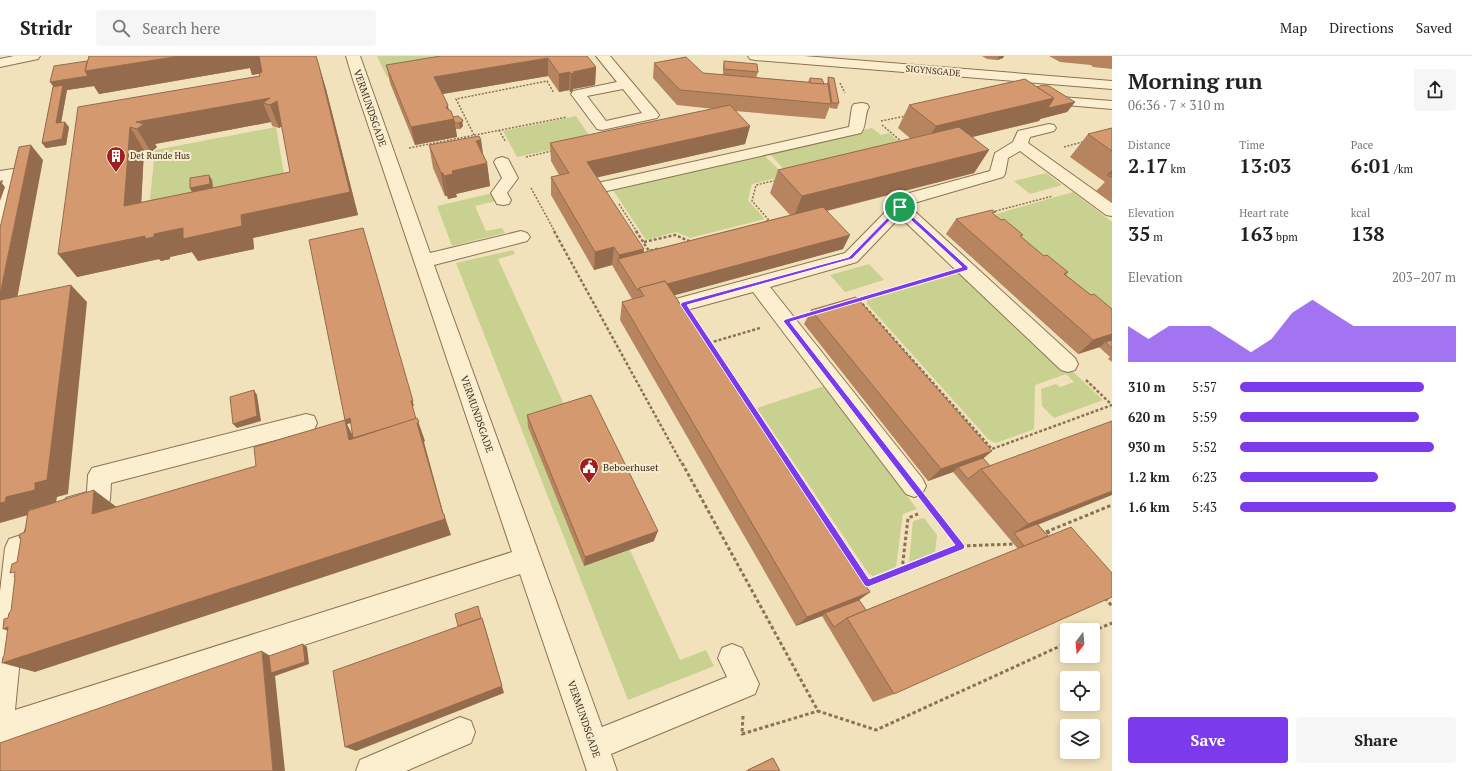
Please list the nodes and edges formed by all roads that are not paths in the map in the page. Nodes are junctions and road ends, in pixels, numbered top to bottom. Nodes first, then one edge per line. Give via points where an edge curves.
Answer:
1 (33, 56) edge
2 (353, 56) edge
3 (603, 56) edge
4 (755, 56) edge
5 (0, 63) edge
6 (626, 84) junction
7 (1112, 85) edge
8 (1048, 100) edge
9 (1112, 105) edge
10 (860, 110) road end
11 (1049, 128) edge
12 (1020, 144) junction
13 (505, 155) road end
14 (0, 176) edge
15 (607, 186) road end
16 (503, 200) dead end
17 (900, 207) junction
18 (1112, 211) edge
19 (0, 226) edge
20 (521, 237) dead end
21 (423, 261) junction
22 (757, 284) junction
23 (683, 304) road end
24 (1068, 364) road end
25 (306, 423) dead end
26 (914, 486) road end
27 (528, 559) junction
28 (732, 658) dead end
29 (0, 711) edge
30 (0, 730) edge
31 (460, 732) dead end
32 (598, 758) edge
33 (371, 771) edge

1 - 5 street
2 - 21 street, VERMUNDSGADE
3 - 6 street
4 - 7 street, SIGYNSGADE
6 - 6 street via 652,116 602,126 578,94
8 - 9 street
10 - 15 street via 856,130
11 - 12 street via 1023,134
12 - 17 street via 1001,156 997,174 908,199
12 - 18 street
13 - 16 street via 510,178 499,193
14 - 19 street via 13,174
17 - 22 street via 850,258
17 - 24 street
20 - 21 street
21 - 27 street, VERMUNDSGADE
22 - 23 street
22 - 26 street
25 - 29 street via 100,475 98,500 38,516 36,541 18,548
27 - 30 street
27 - 32 street, VERMUNDSGADE
28 - 32 street via 745,684
31 - 33 street

